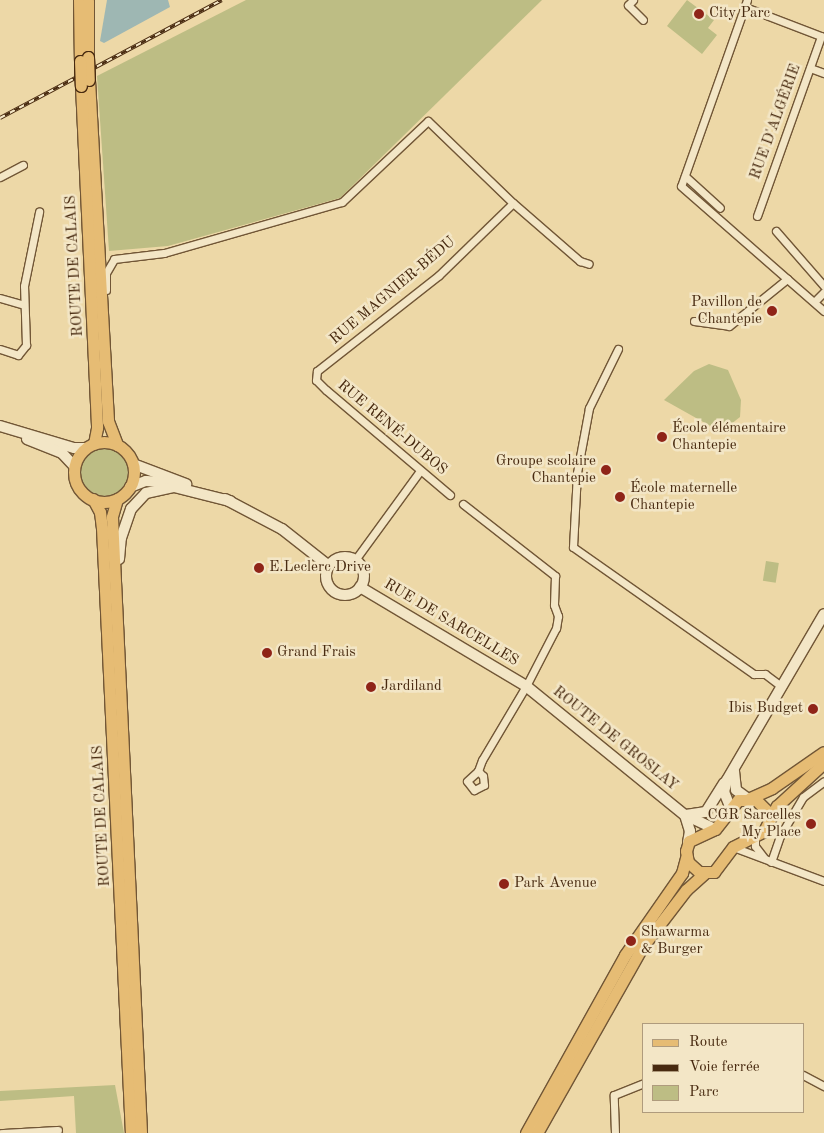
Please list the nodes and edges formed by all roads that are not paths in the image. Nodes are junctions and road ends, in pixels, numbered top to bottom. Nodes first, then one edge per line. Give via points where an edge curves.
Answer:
1 (79, 0) edge
2 (88, 0) edge
3 (633, 0) edge
4 (746, 3) edge
5 (643, 20) dead end
6 (822, 35) edge
7 (84, 59) junction
8 (810, 68) junction
9 (824, 74) edge
10 (85, 83) junction
11 (23, 165) dead end
12 (684, 176) junction
13 (0, 177) edge
14 (513, 203) junction
15 (720, 208) dead end
16 (39, 212) dead end
17 (757, 216) dead end
18 (776, 231) dead end
19 (589, 264) dead end
20 (786, 279) junction
21 (824, 286) edge
22 (824, 292) edge
23 (0, 298) edge
24 (815, 301) junction
25 (24, 305) junction
26 (824, 310) edge
27 (694, 321) dead end
28 (103, 335) junction
29 (0, 349) edge
30 (618, 349) dead end
31 (316, 380) joint
32 (0, 428) edge
33 (117, 444) junction
34 (90, 446) junction
35 (133, 464) junction
36 (75, 467) junction
37 (420, 470) junction
38 (183, 484) junction
39 (130, 487) junction
40 (450, 495) dead end
41 (93, 499) junction
42 (117, 499) junction
43 (230, 501) junction
44 (463, 504) dead end
45 (355, 560) junction
46 (329, 566) junction
47 (360, 587) junction
48 (824, 614) edge
49 (116, 622) junction
50 (526, 686) junction
51 (782, 687) junction
52 (824, 752) edge
53 (824, 763) edge
54 (478, 771) dead end
55 (734, 771) junction
56 (727, 780) junction
57 (824, 781) edge
58 (748, 798) junction
59 (731, 809) junction
60 (685, 815) junction
61 (769, 819) junction
62 (715, 829) junction
63 (755, 835) junction
64 (688, 842) junction
65 (733, 847) junction
66 (686, 858) junction
67 (769, 861) junction
68 (704, 874) junction
69 (824, 882) edge
70 (804, 1076) edge
71 (642, 1083) edge
72 (824, 1086) edge
73 (58, 1130) dead end
74 (45, 1132) edge
75 (1, 1133) edge
76 (131, 1133) edge
77 (142, 1133) edge
78 (526, 1133) edge
79 (537, 1133) edge
80 (615, 1133) edge

1 - 7 main road
2 - 7 main road
3 - 5 street via 628,5
4 - 6 street
4 - 12 street
6 - 8 street, RUE D'ALGÉRIE
7 - 10 main road, bridge
8 - 9 street
8 - 17 street, RUE D'ALGÉRIE
10 - 28 main road, ROUTE DE CALAIS
10 - 34 main road, ROUTE DE CALAIS via 97,428
11 - 13 street
12 - 15 street
12 - 20 street via 680,186
14 - 19 street via 580,261
14 - 28 street via 457,145 428,121 342,202 164,253 114,260 106,272
14 - 31 street, RUE MAGNIER-BÉDU via 439,275 317,372
16 - 25 street via 24,286
18 - 21 street
20 - 24 street
20 - 27 street via 778,289 729,326
22 - 24 street
23 - 25 street
24 - 26 street
25 - 29 street via 24,351 18,354
28 - 33 main road, ROUTE DE CALAIS via 108,421
30 - 51 street via 589,408 577,473 573,547 754,674 765,674
31 - 37 street, RUE RENÉ-DUBOS
32 - 34 main road via 74,448
32 - 36 main road via 62,453
33 - 34 main road
33 - 35 main road via 127,452
34 - 36 main road
35 - 38 main road
35 - 39 main road
36 - 41 main road via 79,488
37 - 40 street, RUE RENÉ-DUBOS
37 - 45 street
38 - 39 main road via 146,481
38 - 43 main road
39 - 42 main road
41 - 42 main road via 103,502
41 - 76 main road, ROUTE DE CALAIS via 102,521
42 - 49 main road, ROUTE DE CALAIS via 112,517
43 - 46 main road via 282,529
43 - 49 main road via 174,487 151,491 136,502 120,542
44 - 50 street via 555,576 554,605 558,622
45 - 46 main road via 344,557
45 - 47 main road via 363,570
46 - 47 main road via 327,581 333,590 350,594
47 - 50 main road, RUE DE SARCELLES
48 - 51 main road
49 - 77 main road, ROUTE DE CALAIS
50 - 54 street
50 - 60 main road, ROUTE DE GROSLAY
51 - 55 main road
52 - 58 main road via 772,788
53 - 61 main road via 777,806
55 - 56 main road
55 - 58 main road via 736,790
56 - 59 main road via 724,792
56 - 60 main road via 706,812
57 - 67 street via 803,797
58 - 59 main road via 736,801
58 - 61 main road via 763,807
59 - 62 main road
60 - 62 main road, ROUTE DE GROSLAY
60 - 64 main road via 690,831
61 - 63 main road via 764,831
62 - 64 main road
63 - 65 main road
63 - 67 street via 757,850
64 - 66 main road
65 - 67 street
65 - 68 main road via 716,870
66 - 68 main road via 693,868
66 - 78 main road via 678,879 625,955
67 - 69 street
68 - 79 main road via 686,890 636,957
70 - 72 street
71 - 80 street via 614,1095
73 - 74 street
74 - 75 street

